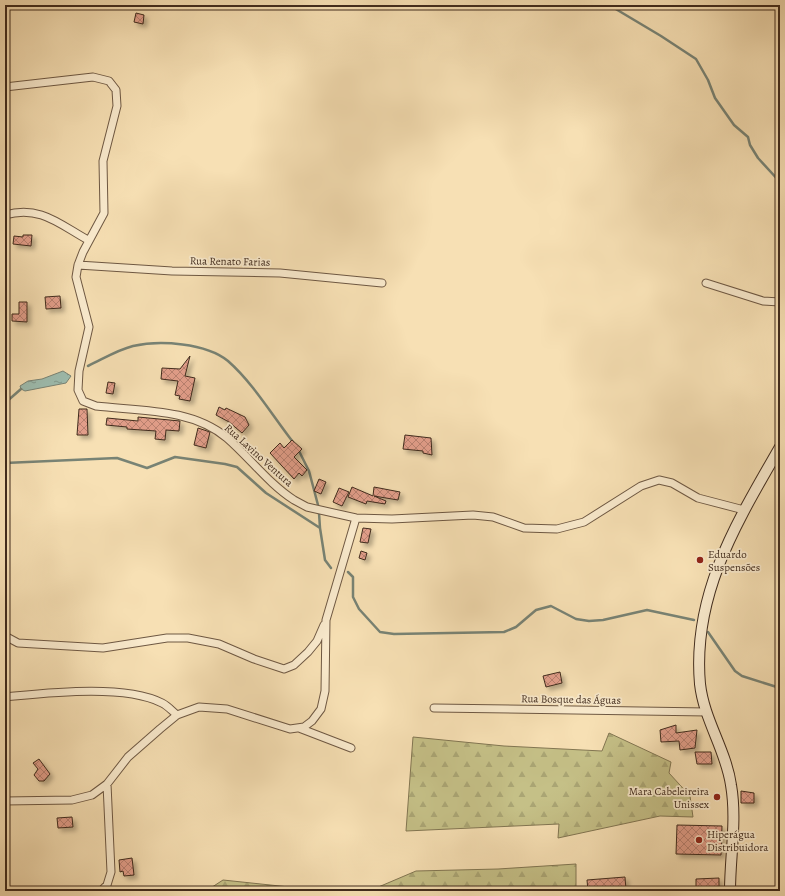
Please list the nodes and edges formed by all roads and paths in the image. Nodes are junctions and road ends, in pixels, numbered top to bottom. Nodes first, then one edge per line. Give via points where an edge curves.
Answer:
1 (5, 87) edge
2 (5, 215) edge
3 (88, 240) junction
4 (78, 265) junction
5 (706, 283) dead end
6 (382, 284) dead end
7 (780, 302) edge
8 (780, 447) edge
9 (744, 510) junction
10 (356, 518) junction
11 (326, 620) junction
12 (5, 636) edge
13 (5, 697) edge
14 (434, 708) dead end
15 (707, 712) junction
16 (177, 715) junction
17 (299, 728) junction
18 (351, 748) dead end
19 (107, 784) junction
20 (5, 801) edge
21 (101, 891) edge
22 (730, 891) edge

1 - 3 street, Rua Lavino Ventura via 93,77 106,80 114,88 117,106 103,161 104,213
2 - 3 street via 18,211 38,212
3 - 4 street, Rua Lavino Ventura
4 - 6 street, Rua Renato Farias via 172,272 280,273
4 - 10 street, Rua Lavino Ventura via 76,277 89,327 78,383 78,393 83,401 96,406 170,414 204,424 227,438 294,500 307,506
5 - 7 street via 763,301
8 - 9 main road
9 - 10 street, Rua Lavino Ventura via 698,498 672,483 659,480 641,486 584,522 561,528 524,528 493,517 473,515
9 - 15 main road via 714,573 703,615 699,666 702,695
10 - 11 street
11 - 12 street via 311,649 294,665 284,669 219,644 188,638 167,638 102,648 18,643
11 - 17 street via 326,681 322,704 312,721
13 - 16 street via 63,692 120,694 158,701
14 - 15 street, Rua Bosque das Águas
15 - 22 main road via 731,785
16 - 17 street via 199,707 209,707 284,728
16 - 19 street via 131,754
17 - 18 street
19 - 20 street via 92,795 79,799
19 - 21 street via 111,872 109,882

